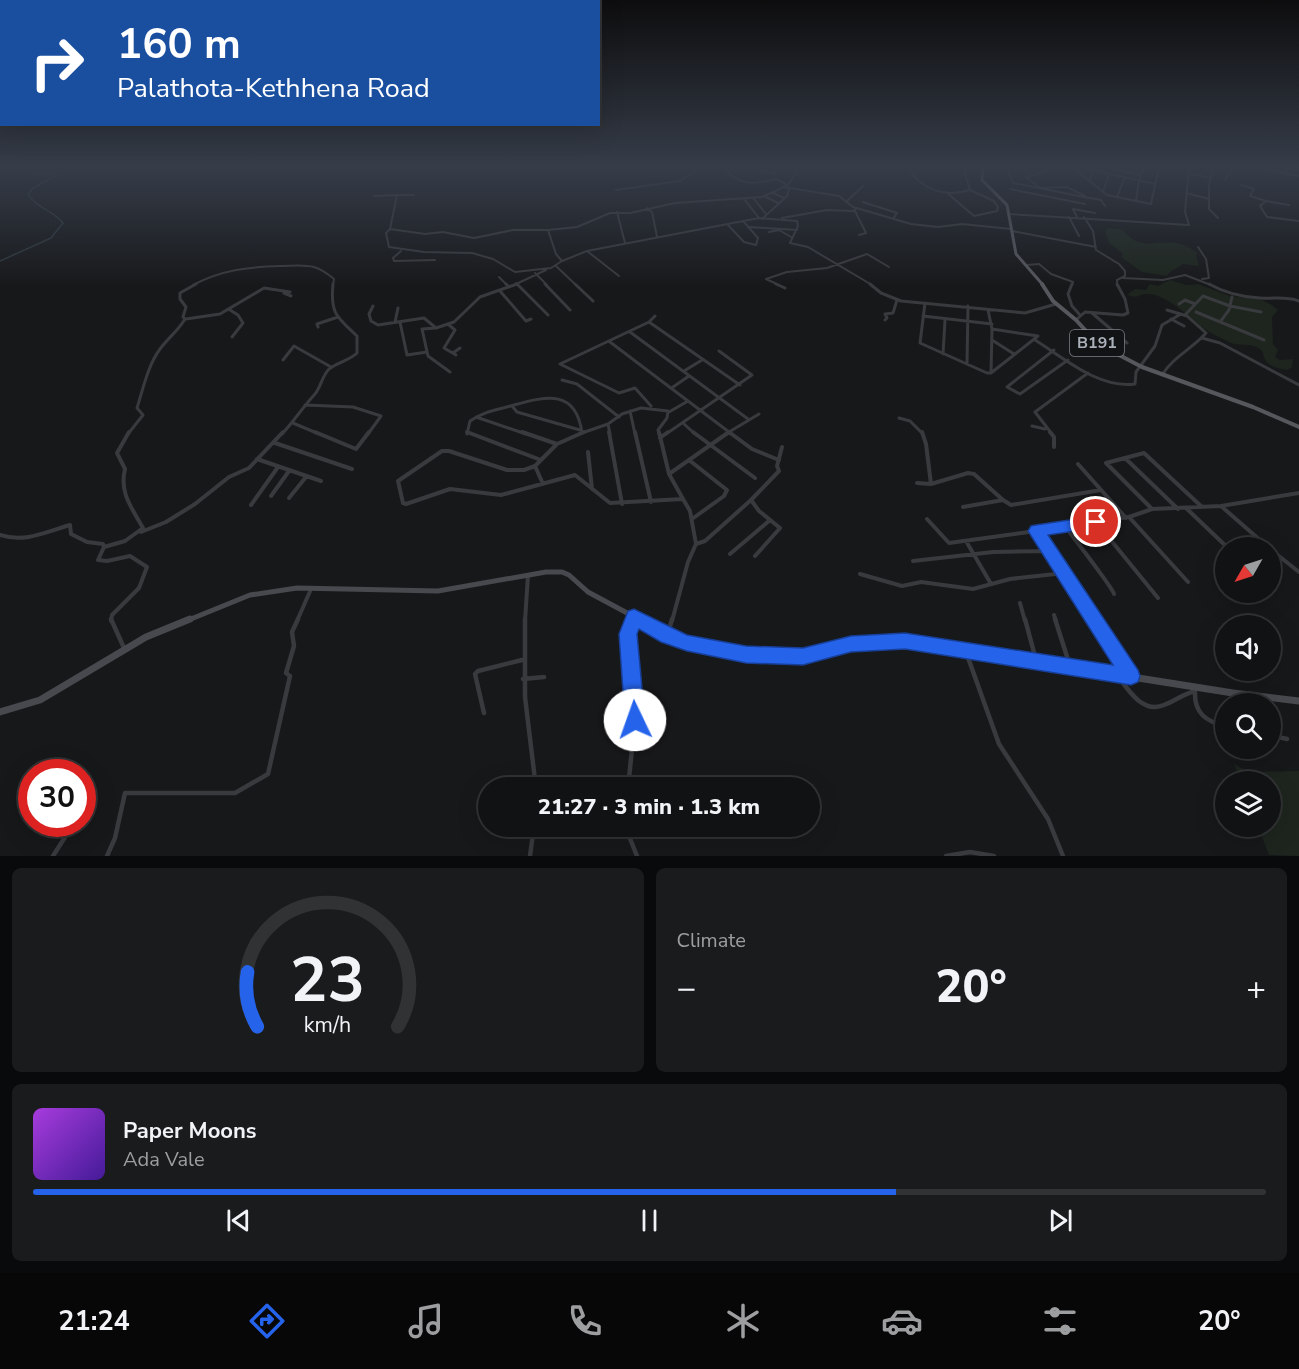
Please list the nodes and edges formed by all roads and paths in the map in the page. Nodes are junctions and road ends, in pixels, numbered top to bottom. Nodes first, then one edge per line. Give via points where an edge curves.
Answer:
1 (395, 207) edge
2 (653, 207) edge
3 (750, 207) edge
4 (761, 207) edge
5 (774, 207) edge
6 (853, 207) edge
7 (878, 207) edge
8 (963, 207) edge
9 (998, 207) edge
10 (1006, 207) edge
11 (1185, 207) edge
12 (1209, 207) edge
13 (1261, 207) edge
14 (647, 208) junction
15 (856, 209) junction
16 (616, 212) junction
17 (1008, 213) junction
18 (1095, 213) dead end
19 (766, 214) junction
20 (1070, 217) junction
21 (1077, 217) junction
22 (1084, 218) junction
23 (1218, 218) dead end
24 (760, 219) junction
25 (893, 219) junction
26 (782, 220) junction
27 (1299, 221) edge
28 (743, 222) junction
29 (728, 225) junction
30 (749, 228) junction
31 (390, 229) junction
32 (548, 230) junction
33 (797, 230) junction
34 (1011, 230) junction
35 (769, 232) dead end
36 (859, 235) dead end
37 (1079, 236) dead end
38 (657, 237) junction
39 (791, 237) junction
40 (625, 243) junction
41 (1096, 247) junction
42 (1198, 248) dead end
43 (402, 250) junction
44 (587, 251) junction
45 (435, 260) dead end
46 (562, 261) junction
47 (836, 265) junction
48 (1026, 265) junction
49 (556, 266) junction
50 (889, 267) dead end
51 (550, 268) junction
52 (535, 273) junction
53 (619, 276) dead end
54 (499, 277) dead end
55 (1123, 278) junction
56 (1200, 279) junction
57 (516, 283) junction
58 (509, 287) junction
59 (785, 288) dead end
60 (500, 291) junction
61 (291, 294) dead end
62 (1232, 297) dead end
63 (897, 300) junction
64 (1299, 301) edge
65 (593, 302) dead end
66 (925, 303) junction
67 (1056, 304) junction
68 (1179, 304) dead end
69 (1195, 304) junction
70 (373, 306) dead end
71 (968, 306) junction
72 (1230, 306) junction
73 (398, 308) dead end
74 (227, 310) junction
75 (570, 310) dead end
76 (988, 310) junction
77 (1167, 310) dead end
78 (1090, 312) junction
79 (1196, 312) dead end
80 (1261, 312) dead end
81 (548, 315) dead end
82 (1080, 315) junction
83 (1183, 315) junction
84 (655, 316) dead end
85 (923, 316) junction
86 (338, 318) junction
87 (185, 319) junction
88 (531, 319) dead end
89 (945, 319) junction
90 (1171, 319) junction
91 (885, 320) dead end
92 (1076, 320) junction
93 (400, 321) junction
94 (395, 322) junction
95 (649, 322) junction
96 (968, 322) junction
97 (1220, 322) junction
98 (450, 325) junction
99 (992, 326) junction
100 (1184, 326) dead end
101 (318, 327) dead end
102 (436, 328) junction
103 (630, 332) junction
104 (232, 337) dead end
105 (1202, 338) junction
106 (992, 340) junction
107 (1035, 340) junction
108 (1264, 340) dead end
109 (610, 342) junction
110 (1127, 344) dead end
111 (460, 348) dead end
112 (1054, 350) junction
113 (719, 351) dead end
114 (427, 352) junction
115 (943, 354) junction
116 (1014, 354) junction
117 (283, 360) dead end
118 (702, 360) junction
119 (1068, 360) junction
120 (967, 364) junction
121 (331, 367) junction
122 (1142, 367) junction
123 (684, 371) junction
124 (450, 372) dead end
125 (1089, 372) junction
126 (991, 373) junction
127 (1162, 375) junction
128 (690, 376) junction
129 (562, 380) dead end
130 (740, 385) junction
131 (1299, 385) edge
132 (673, 387) junction
133 (720, 399) junction
134 (688, 401) junction
135 (305, 405) junction
136 (512, 406) junction
137 (651, 407) junction
138 (630, 411) junction
139 (701, 411) junction
140 (668, 413) junction
141 (759, 414) dead end
142 (474, 416) junction
143 (619, 417) junction
144 (899, 418) dead end
145 (748, 419) junction
146 (293, 423) junction
147 (683, 423) junction
148 (608, 424) junction
149 (1032, 426) dead end
150 (1299, 427) edge
151 (1047, 429) junction
152 (581, 432) junction
153 (729, 432) junction
154 (660, 438) junction
155 (275, 443) junction
156 (557, 444) junction
157 (709, 446) junction
158 (782, 447) dead end
159 (1054, 447) dead end
160 (588, 452) dead end
161 (1125, 458) junction
162 (257, 459) junction
163 (689, 459) junction
164 (541, 460) junction
165 (779, 460) junction
166 (1078, 464) dead end
167 (534, 466) junction
168 (278, 467) junction
169 (352, 470) dead end
170 (289, 471) junction
171 (669, 474) junction
172 (306, 477) junction
173 (755, 478) dead end
174 (321, 481) dead end
175 (917, 483) dead end
176 (543, 484) junction
177 (931, 484) junction
178 (593, 490) junction
179 (1101, 490) junction
180 (1299, 493) edge
181 (271, 496) dead end
182 (289, 498) dead end
183 (685, 498) junction
184 (751, 500) junction
185 (1003, 500) junction
186 (651, 502) junction
187 (622, 504) junction
188 (251, 505) dead end
189 (1221, 506) junction
190 (963, 507) dead end
191 (1202, 507) junction
192 (1186, 508) junction
193 (1178, 509) junction
194 (1152, 510) junction
195 (1127, 517) junction
196 (692, 519) junction
197 (927, 519) dead end
198 (770, 520) junction
199 (1096, 522) junction
200 (1065, 526) junction
201 (1036, 531) junction
202 (141, 532) junction
203 (0, 535) edge
204 (1216, 537) edge
205 (1257, 537) edge
206 (966, 541) junction
207 (696, 544) junction
208 (104, 547) junction
209 (1050, 550) junction
210 (973, 554) junction
211 (730, 555) dead end
212 (755, 556) dead end
213 (1281, 557) edge
214 (913, 561) dead end
215 (1299, 572) edge
216 (1065, 573) junction
217 (860, 574) dead end
218 (528, 575) junction
219 (1188, 582) dead end
220 (991, 584) junction
221 (311, 588) junction
222 (1114, 594) dead end
223 (1158, 598) dead end
224 (1020, 603) dead end
225 (1054, 615) dead end
226 (634, 617) junction
227 (668, 636) junction
228 (125, 650) junction
229 (966, 650) junction
230 (522, 660) junction
231 (1036, 662) junction
232 (1071, 668) junction
233 (1117, 675) junction
234 (1131, 676) junction
235 (544, 677) dead end
236 (523, 678) junction
237 (1195, 689) junction
238 (1299, 701) edge
239 (0, 712) edge
240 (484, 714) dead end
241 (1215, 724) edge
242 (1281, 738) edge
243 (1287, 739) dead end
244 (536, 777) edge
245 (629, 777) edge
246 (65, 837) edge
247 (533, 837) edge
248 (629, 837) edge
249 (56, 855) edge
250 (107, 856) edge
251 (530, 856) edge
252 (637, 856) edge
253 (946, 856) edge
254 (994, 856) edge
255 (1063, 856) edge

1 - 31 street
2 - 14 street
3 - 24 street
4 - 19 street
5 - 19 street
6 - 15 street
7 - 25 street via 897,213
8 - 9 street via 974,216 997,211
10 - 17 main road, B191
11 - 22 street via 1190,225
12 - 23 street
13 - 27 street via 1267,217
14 - 16 street
14 - 38 street via 652,212
15 - 25 street
15 - 26 street via 808,212
15 - 36 street via 854,213 866,233
16 - 32 street via 577,227
16 - 40 street
17 - 20 street
17 - 34 main road, B191
18 - 21 street via 1073,209
19 - 24 street
20 - 21 street
20 - 37 street
21 - 22 street
22 - 41 street via 1093,231
24 - 26 street
24 - 28 street
25 - 34 street via 926,226 959,224
26 - 33 street via 796,221
28 - 29 street
28 - 30 street
29 - 30 street via 753,247 758,238
29 - 38 street
30 - 33 street
31 - 32 street via 474,238 513,230
31 - 43 street via 386,233 388,245
32 - 46 street
33 - 39 street
34 - 41 street
34 - 48 main road, B191 via 1014,250
35 - 39 street via 779,230
38 - 40 street
39 - 47 street via 790,243 808,247
40 - 44 street
41 - 55 street via 1122,266 1126,273
42 - 56 street via 1206,259 1209,278
43 - 45 street via 394,261
43 - 51 street via 472,253 515,272
44 - 46 street
44 - 53 street
46 - 49 street
47 - 50 street via 867,254
47 - 59 street via 766,279
47 - 63 street
48 - 67 main road, B191
48 - 82 street via 1039,264 1050,274 1072,282 1068,294
49 - 51 street
49 - 65 street
51 - 52 street
52 - 57 street
52 - 75 street
54 - 58 street
55 - 56 street via 1163,280 1185,275
55 - 78 street via 1116,285 1128,314
56 - 64 street via 1227,294
57 - 58 street
57 - 81 street
58 - 60 street
60 - 88 street via 526,321
60 - 98 street via 480,297
61 - 74 street via 264,288
62 - 72 street
63 - 66 street
63 - 91 street via 894,311 885,314
66 - 71 street
66 - 85 street
67 - 76 street via 1025,313
67 - 92 main road, B191
68 - 69 street via 1185,300
69 - 72 street via 1204,296
69 - 83 street
70 - 94 street via 369,314 373,324
71 - 76 street
71 - 96 street
72 - 80 street
72 - 97 street
73 - 94 street
74 - 87 street
74 - 104 street via 238,315 243,323
76 - 99 street
77 - 83 street
78 - 82 street
78 - 110 street
79 - 97 street
82 - 92 street
83 - 90 street
83 - 105 street via 1206,333
84 - 95 street
85 - 89 street
85 - 115 street via 920,343
86 - 87 street via 332,296 335,282 321,268 254,265 212,275 180,293 186,307
86 - 101 street via 317,324
86 - 121 street via 357,336 359,348 350,360
87 - 202 street via 160,349 137,408 143,416 117,453 125,469 123,493 142,524
89 - 96 street
89 - 115 street
90 - 100 street
90 - 122 street via 1162,325
92 - 122 main road, B191 via 1098,344
93 - 94 street
93 - 102 street via 424,318
93 - 114 street via 407,355
95 - 103 street
95 - 118 street
96 - 99 street
96 - 120 street
97 - 108 street
98 - 102 street
98 - 111 street via 455,330 444,348 455,354
99 - 106 street
99 - 107 street via 1006,332 1038,335
102 - 114 street via 422,329
103 - 109 street
103 - 123 street
105 - 127 street via 1171,360
105 - 131 street via 1220,343
106 - 116 street
106 - 126 street
107 - 112 street
107 - 116 street
109 - 132 street
109 - 137 street via 560,364 619,393 635,388
112 - 119 street
112 - 119 street via 1007,387 1020,394
113 - 130 street via 752,373
114 - 124 street via 430,360
115 - 120 street
116 - 126 street
117 - 121 street via 294,346
118 - 123 street
118 - 130 street
119 - 125 street
120 - 126 street
121 - 135 street
122 - 125 street via 1134,376 1135,384 1129,386
122 - 127 main road, B191
123 - 128 street
125 - 151 street via 1035,412
127 - 150 main road, B191
128 - 132 street
128 - 133 street
129 - 143 street via 577,384
130 - 133 street
132 - 134 street
133 - 139 street
133 - 145 street
134 - 139 street
134 - 140 street
135 - 146 street
135 - 146 street via 353,407 381,416 356,449
136 - 142 street
136 - 152 street via 517,412
136 - 152 street via 540,396 565,401 580,417
137 - 138 street
137 - 140 street via 666,409
138 - 143 street
138 - 186 street
139 - 147 street
139 - 153 street
140 - 154 street via 658,430
141 - 145 street
142 - 156 street
142 - 164 street via 467,434
143 - 148 street
144 - 177 street via 907,419 923,435 930,457
145 - 153 street
146 - 155 street
147 - 154 street
147 - 157 street
148 - 152 street
148 - 187 street
149 - 151 street
151 - 159 street via 1054,436
152 - 156 street
153 - 157 street
153 - 165 street via 752,449
154 - 171 street
155 - 162 street
155 - 169 street
156 - 164 street
157 - 163 street
157 - 173 street
158 - 165 street
160 - 178 street
161 - 191 street via 1144,453
161 - 193 street
161 - 194 street via 1106,463
162 - 168 street
162 - 202 street via 195,504
163 - 171 street
163 - 196 street via 726,490 724,496
164 - 167 street
165 - 184 street via 778,471
166 - 179 street
167 - 176 street
167 - 176 street via 507,470 449,450 398,481 406,504 450,489 501,495
168 - 170 street
168 - 188 street
170 - 172 street
170 - 181 street
171 - 183 street
172 - 174 street
172 - 182 street
175 - 177 street
176 - 178 street via 575,475
177 - 185 street via 974,474
178 - 187 street via 610,503
179 - 185 street via 1011,505
179 - 195 street
180 - 189 street
183 - 186 street
183 - 196 street
184 - 198 street
184 - 207 street via 705,541
185 - 190 street
186 - 187 street
189 - 191 street
189 - 205 street
191 - 192 street
192 - 193 street
192 - 204 street
193 - 194 street
194 - 195 street
195 - 199 street
195 - 219 street
196 - 207 street
197 - 206 street via 947,542
198 - 211 street
198 - 212 street via 780,528
199 - 200 street
199 - 223 street
200 - 201 street
200 - 222 street
201 - 206 street
201 - 209 street
202 - 208 street
203 - 208 street via 11,541 22,540 70,525 71,534
206 - 210 street
207 - 227 street
208 - 228 street via 100,549 99,560 130,556 147,567 142,586 112,615
209 - 210 street
209 - 216 street
210 - 214 street
210 - 220 street
213 - 215 street
216 - 220 street
216 - 234 street
217 - 220 street via 902,586 921,582 973,589
218 - 221 street via 438,591
218 - 226 street via 562,572 588,592
218 - 230 street
221 - 228 street via 280,589 250,596 162,630
221 - 250 street via 292,632 294,646 286,673 290,676 268,774 235,793 125,793
224 - 231 street
225 - 232 street
226 - 227 street
226 - 245 street via 628,634 635,720
227 - 229 street via 746,655 803,656 851,644 905,641
228 - 239 street via 40,700
229 - 231 street
229 - 255 street via 999,744 1048,819
230 - 236 street
230 - 240 street via 475,674
231 - 232 street
232 - 233 street
233 - 234 street
233 - 237 street via 1146,707 1154,709
234 - 237 street
235 - 236 street
236 - 244 street
237 - 238 street
237 - 241 street via 1200,716
242 - 243 street
246 - 249 street
247 - 251 street
248 - 252 street
253 - 254 street via 959,851 981,851

